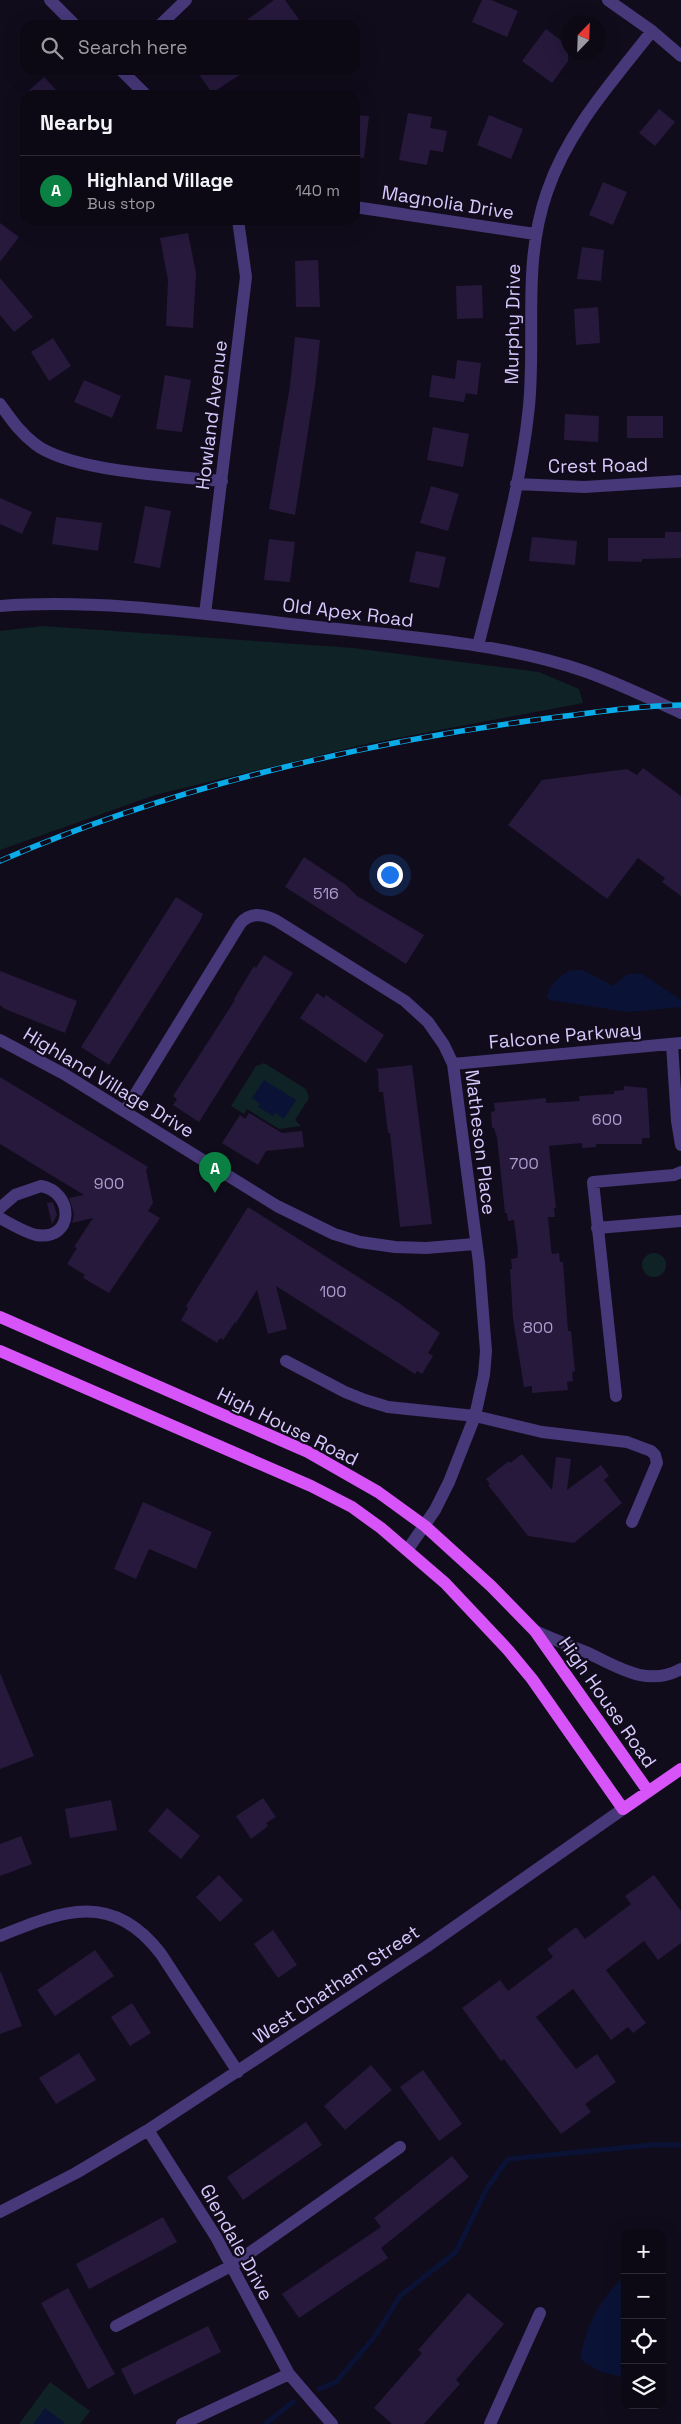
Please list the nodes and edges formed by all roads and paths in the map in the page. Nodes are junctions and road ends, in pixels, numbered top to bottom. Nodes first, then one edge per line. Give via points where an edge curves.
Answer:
1 (50, 0) edge
2 (186, 0) edge
3 (608, 0) edge
4 (70, 20) edge
5 (165, 20) edge
6 (652, 32) junction
7 (681, 56) edge
8 (126, 75) edge
9 (141, 90) edge
10 (360, 208) edge
11 (239, 225) edge
12 (535, 234) junction
13 (0, 404) edge
14 (222, 481) junction
15 (681, 481) edge
16 (516, 484) junction
17 (0, 606) edge
18 (205, 614) junction
19 (478, 646) junction
20 (681, 714) edge
21 (0, 1040) edge
22 (676, 1043) edge
23 (453, 1064) junction
24 (125, 1111) junction
25 (681, 1145) edge
26 (681, 1172) edge
27 (0, 1208) edge
28 (0, 1218) edge
29 (681, 1221) edge
30 (597, 1228) junction
31 (476, 1244) junction
32 (0, 1317) edge
33 (0, 1351) edge
34 (286, 1361) dead end
35 (616, 1396) dead end
36 (475, 1416) junction
37 (632, 1522) dead end
38 (425, 1526) junction
39 (408, 1549) junction
40 (535, 1631) junction
41 (681, 1669) edge
42 (681, 1769) edge
43 (648, 1791) junction
44 (623, 1808) junction
45 (0, 1936) edge
46 (238, 2072) junction
47 (148, 2130) junction
48 (400, 2147) dead end
49 (0, 2212) edge
50 (231, 2266) junction
51 (540, 2313) dead end
52 (116, 2326) dead end
53 (289, 2374) junction
54 (182, 2424) edge
55 (332, 2424) edge
56 (490, 2424) edge

1 - 4 street
2 - 5 street
3 - 6 street
6 - 7 street
6 - 12 street, Murphy Drive via 582,121 567,146 547,192
8 - 9 street
10 - 12 street, Magnolia Drive
11 - 14 street, Howland Avenue via 246,277
12 - 16 street, Murphy Drive via 531,272 532,366
13 - 14 street via 20,432 36,445 65,458 132,471
14 - 18 street, Howland Avenue
15 - 16 street, Crest Road via 584,487
16 - 19 street, Murphy Drive
17 - 18 street, Old Apex Road via 38,603
18 - 19 street, Old Apex Road
19 - 20 street, Old Apex Road via 582,671 636,691
21 - 24 street, Highland Village Drive
22 - 23 street, Falcone Parkway
22 - 25 street via 677,1121
23 - 24 street, Matheson Place via 428,1022 405,1001 277,921 254,915 240,924
23 - 31 street, Matheson Place
24 - 31 street, Highland Village Drive via 277,1206 334,1234 396,1247
26 - 30 street via 674,1176 593,1182
27 - 28 street via 15,1194 41,1186 56,1192 62,1199 65,1215 61,1229 47,1235 31,1233
29 - 30 street
30 - 35 street
31 - 36 street, Matheson Place via 486,1351
32 - 38 main road, High House Road via 308,1452 378,1492
33 - 39 main road via 311,1486 352,1507
34 - 36 street via 344,1392 388,1407
36 - 37 street via 542,1432 628,1442 651,1451 657,1459 656,1467
36 - 38 street, Matheson Place via 449,1482
38 - 39 street, Matheson Place
38 - 40 main road, High House Road via 492,1586
39 - 44 main road via 445,1582 508,1650 556,1711
40 - 41 street via 631,1674 654,1676
40 - 43 main road, High House Road
42 - 43 main road, West Chatham Street
43 - 44 main road, West Chatham Street
44 - 46 street, West Chatham Street via 426,1947
45 - 46 street via 52,1916 80,1911 98,1913 132,1927 150,1940 161,1954
46 - 47 street, West Chatham Street
47 - 49 street, West Chatham Street via 76,2173
47 - 50 street, Glendale Drive
48 - 50 street
50 - 52 street
50 - 53 street, Glendale Drive
51 - 56 street
53 - 54 street
53 - 55 street, Glendale Drive

